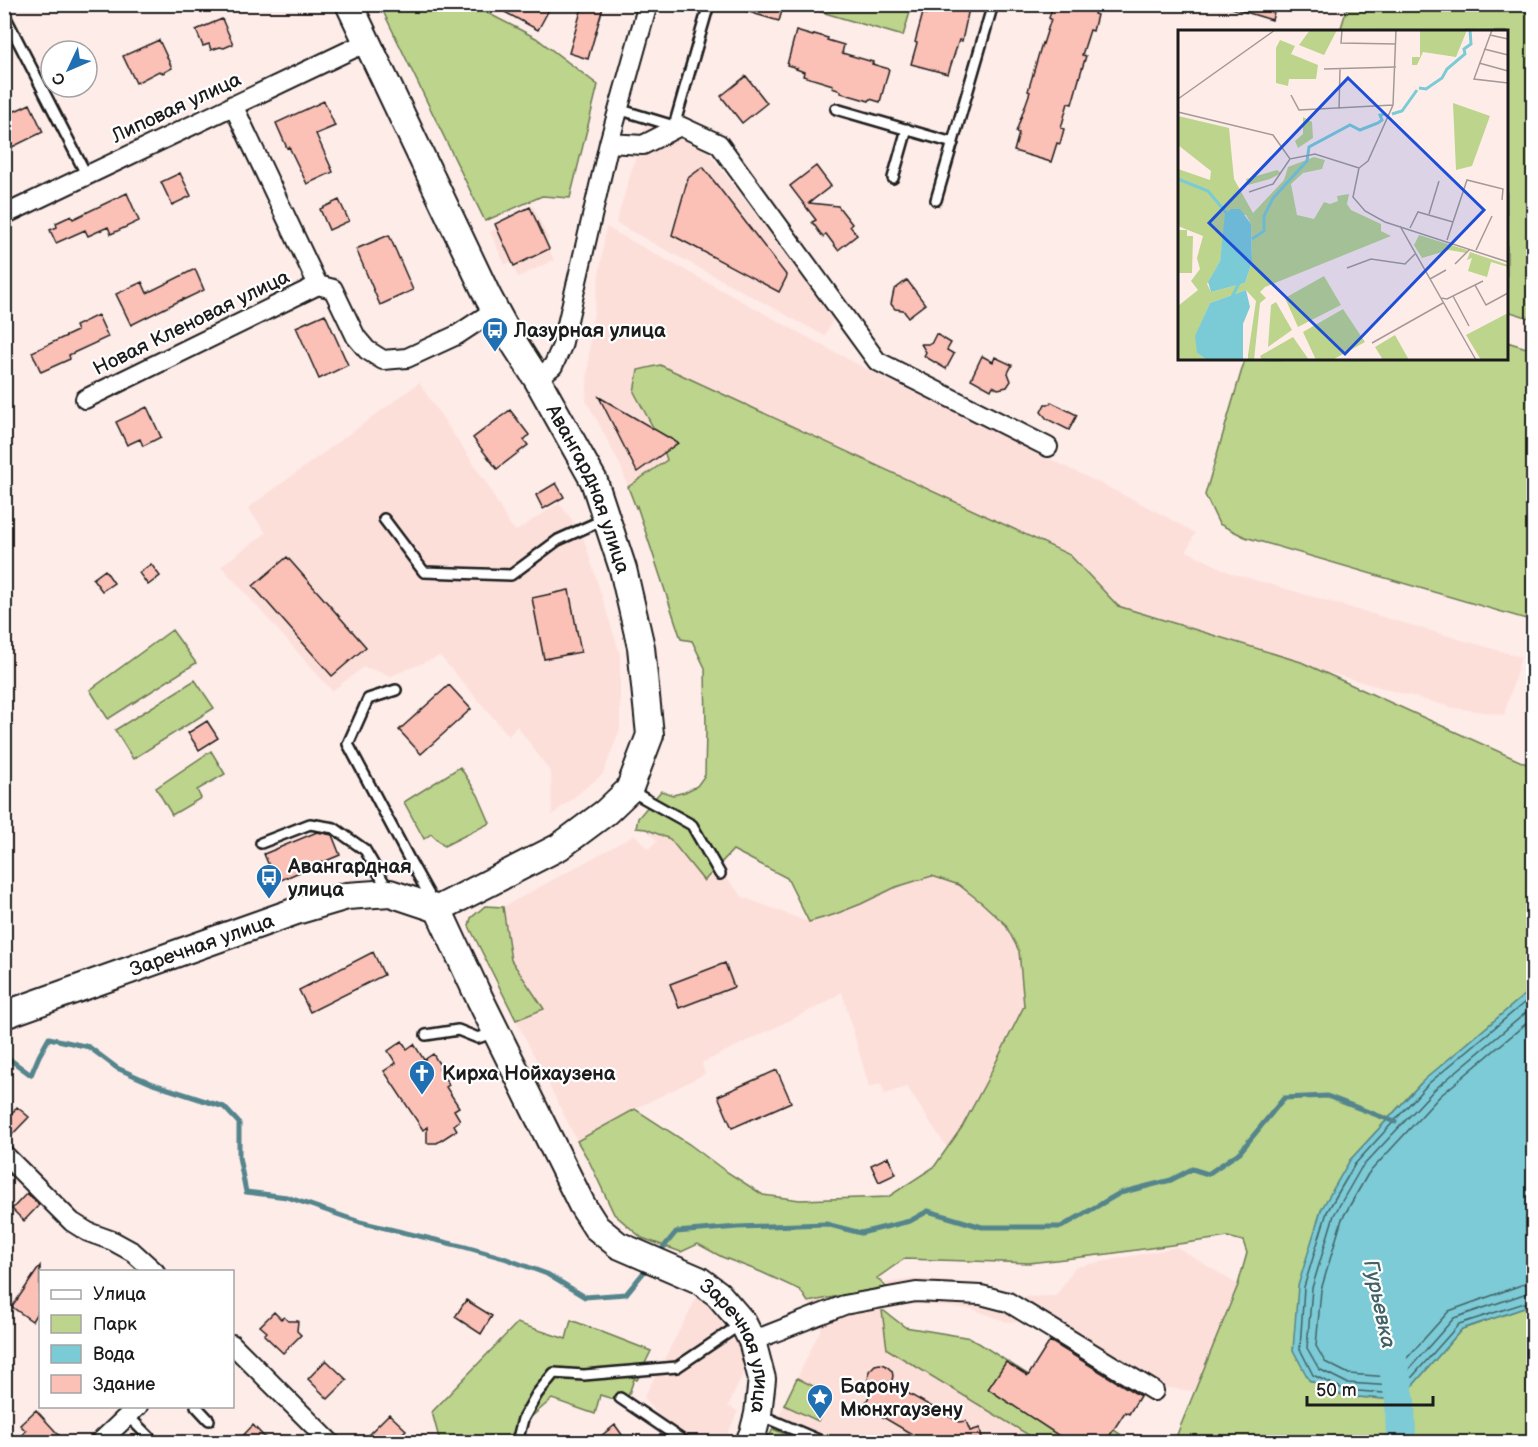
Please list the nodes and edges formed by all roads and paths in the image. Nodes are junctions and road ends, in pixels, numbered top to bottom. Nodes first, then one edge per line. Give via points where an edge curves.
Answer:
1 (349, 4) edge
2 (648, 4) edge
3 (709, 4) edge
4 (993, 4) edge
5 (4, 14) edge
6 (367, 42) junction
7 (233, 105) junction
8 (618, 109) junction
9 (836, 109) dead end
10 (907, 129) junction
11 (609, 143) junction
12 (953, 143) junction
13 (86, 174) junction
14 (893, 178) dead end
15 (936, 200) dead end
16 (4, 214) edge
17 (318, 285) junction
18 (495, 310) junction
19 (537, 379) junction
20 (85, 399) dead end
21 (1048, 447) dead end
22 (384, 519) dead end
23 (607, 519) junction
24 (396, 690) dead end
25 (628, 790) junction
26 (261, 843) dead end
27 (720, 874) dead end
28 (390, 893) junction
29 (438, 909) junction
30 (9, 1011) edge
31 (496, 1031) junction
32 (426, 1035) dead end
33 (4, 1155) edge
34 (153, 1270) edge
35 (747, 1332) junction
36 (234, 1346) edge
37 (1154, 1391) dead end
38 (620, 1398) dead end
39 (197, 1408) edge
40 (133, 1412) edge
41 (758, 1414) junction
42 (209, 1420) dead end
43 (100, 1443) edge
44 (154, 1443) edge
45 (330, 1443) edge
46 (517, 1443) edge
47 (685, 1443) edge
48 (749, 1443) edge
49 (823, 1443) edge

1 - 6 main road, Авангардная улица
2 - 8 street
3 - 8 lane via 674,126
4 - 12 lane
5 - 13 lane
6 - 7 street, Липовая улица
6 - 18 main road, Авангардная улица
7 - 13 street, Липовая улица
7 - 17 street
8 - 11 street
9 - 10 lane
10 - 12 lane
10 - 14 lane
11 - 19 street via 562,346 554,366
11 - 21 street via 643,145 680,126 719,144 877,362
12 - 15 lane
13 - 16 street, Липовая улица
17 - 18 street via 333,289 356,337 383,360 407,358 457,335
17 - 20 street, Новая Кленовая улица
18 - 19 main road, Авангардная улица
19 - 23 main road, Авангардная улица via 594,481
22 - 23 lane via 424,572 511,575 558,540
23 - 25 main road, Авангардная улица via 641,646 650,735
24 - 29 lane via 368,699 348,744
25 - 27 lane via 692,825
25 - 29 main road, Авангардная улица via 559,847
26 - 28 lane via 310,824 334,828 365,850
28 - 29 main road, Заречная улица
28 - 30 main road, Заречная улица via 347,896 296,911
29 - 31 main road, Заречная улица
31 - 32 lane via 478,1038 458,1030
31 - 35 main road, Заречная улица via 596,1227 618,1245 699,1280 718,1294
33 - 34 street via 72,1222 133,1252
35 - 37 street via 844,1305 916,1292 981,1295 1008,1302
35 - 41 main road, Заречная улица via 762,1379
35 - 46 lane via 677,1367 584,1375 554,1373 523,1419
36 - 45 street
38 - 47 lane
39 - 42 lane
40 - 43 street
40 - 44 lane
41 - 48 main road, Заречная улица
41 - 49 lane

